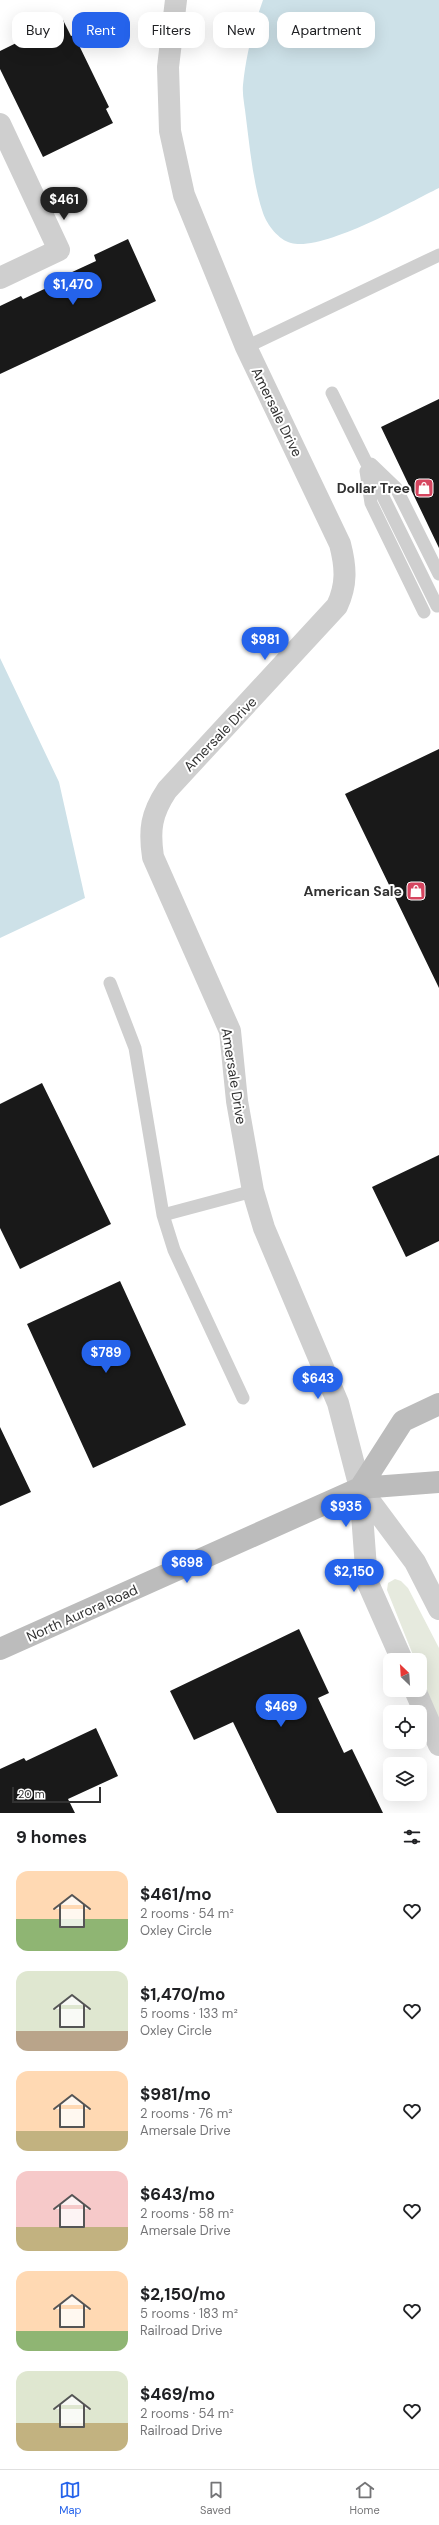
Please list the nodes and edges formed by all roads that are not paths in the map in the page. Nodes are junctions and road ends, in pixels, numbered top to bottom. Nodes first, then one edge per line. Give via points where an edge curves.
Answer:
1 (172, 1) edge
2 (0, 124) edge
3 (439, 255) edge
4 (0, 278) edge
5 (246, 347) junction
6 (332, 393) dead end
7 (364, 457) junction
8 (439, 574) edge
9 (437, 606) dead end
10 (424, 612) dead end
11 (110, 983) dead end
12 (253, 1190) junction
13 (164, 1215) junction
14 (242, 1398) dead end
15 (439, 1404) edge
16 (439, 1482) edge
17 (360, 1488) junction
18 (439, 1610) edge
19 (0, 1649) edge
20 (399, 1653) edge
21 (418, 1697) edge
22 (439, 1745) edge

1 - 5 street, Amersale Drive via 168,67 170,131 184,195
2 - 4 street via 59,250
3 - 5 lane
5 - 12 street, Amersale Drive via 340,544 345,564 344,590 337,606 166,790 156,807 150,834 153,858 230,1031 237,1101
6 - 7 lane
7 - 8 lane via 396,488
7 - 9 lane
7 - 10 lane via 371,503
11 - 13 lane via 135,1048
12 - 13 lane
12 - 17 street, Amersale Drive via 264,1228 338,1403
13 - 14 lane via 174,1250
15 - 17 main road via 403,1421
16 - 17 main road, North Aurora Road
17 - 18 street via 415,1562
17 - 19 main road, North Aurora Road
17 - 20 street via 367,1581
21 - 22 street

